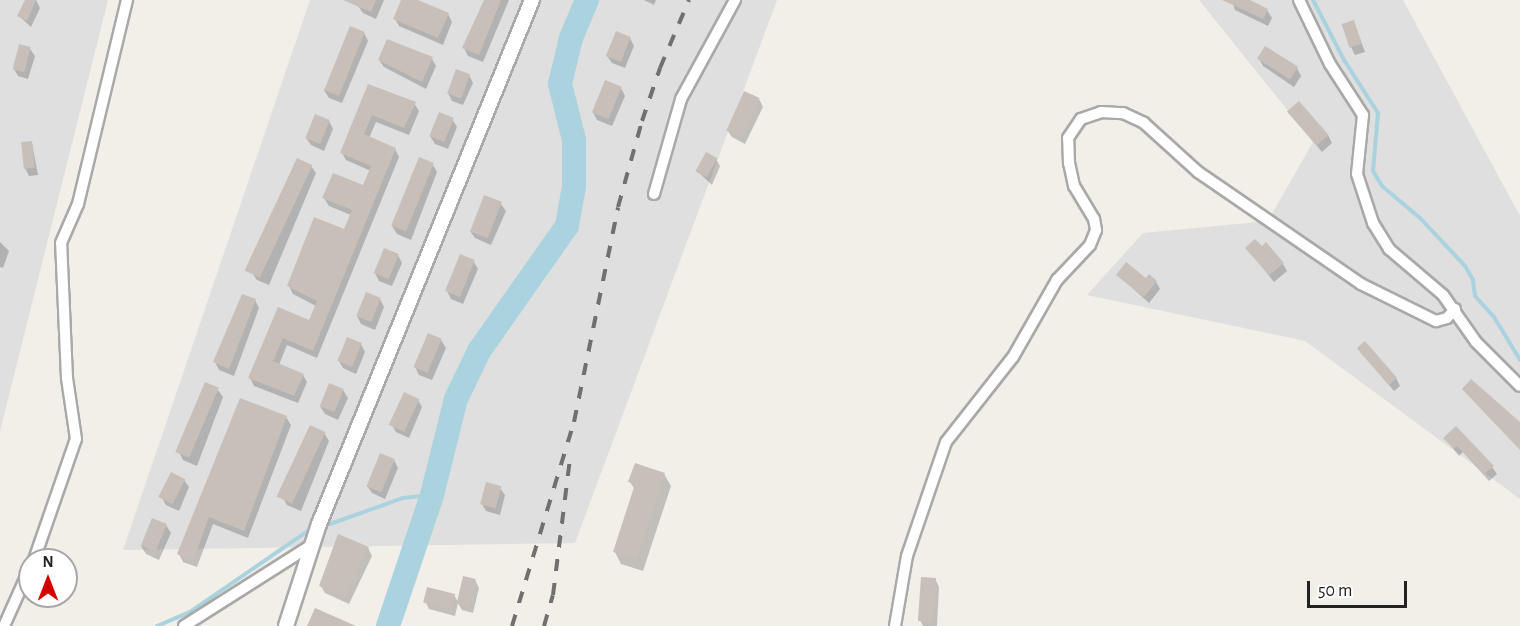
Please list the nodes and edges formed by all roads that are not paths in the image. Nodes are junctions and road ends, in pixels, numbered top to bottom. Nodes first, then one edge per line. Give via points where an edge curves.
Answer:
1 (127, 0) edge
2 (532, 0) edge
3 (735, 0) edge
4 (1299, 0) edge
5 (654, 194) dead end
6 (1455, 309) junction
7 (1520, 386) edge
8 (313, 544) junction
9 (38, 548) edge
10 (18, 595) edge
11 (4, 626) edge
12 (184, 626) edge
13 (286, 626) edge
14 (895, 626) edge

1 - 9 street via 78,204 61,243 67,378 76,439
2 - 8 street
3 - 5 street via 681,99
4 - 6 street via 1330,64 1363,115 1358,174 1372,223 1389,249
6 - 7 street via 1476,342
6 - 14 street via 1447,318 1436,321 1361,284 1198,172 1144,123 1122,113 1101,112 1081,119 1068,138 1069,163 1074,186 1094,219 1096,230 1090,245 1057,280 1013,357 946,442 907,556
8 - 12 street
8 - 13 street
10 - 11 street

